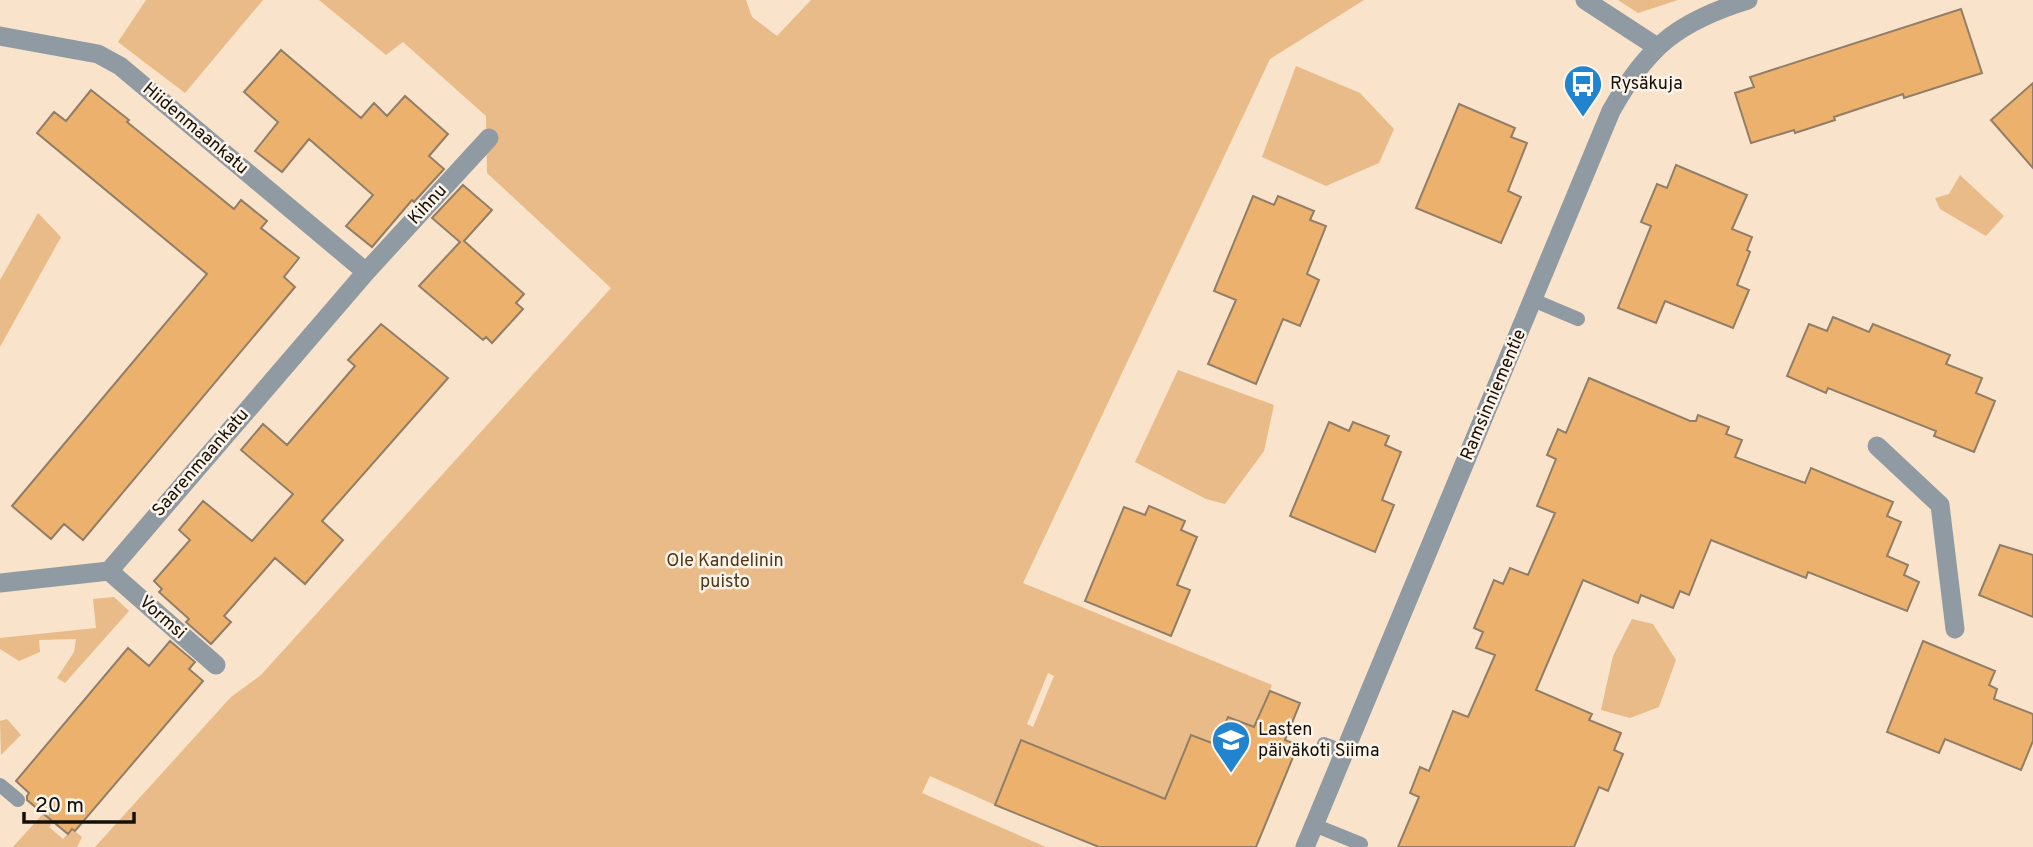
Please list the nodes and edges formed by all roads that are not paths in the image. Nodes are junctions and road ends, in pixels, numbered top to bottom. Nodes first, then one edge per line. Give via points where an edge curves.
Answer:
1 (1585, 0) edge
2 (1748, 0) edge
3 (0, 37) edge
4 (1657, 47) junction
5 (489, 138) dead end
6 (366, 272) junction
7 (1534, 300) junction
8 (1578, 319) dead end
9 (1877, 446) dead end
10 (108, 571) junction
11 (0, 583) edge
12 (1955, 629) dead end
13 (216, 665) dead end
14 (1324, 744) dead end
15 (1345, 752) junction
16 (0, 785) edge
17 (18, 800) dead end
18 (1314, 825) junction
19 (1361, 844) dead end
20 (1305, 847) edge

1 - 4 street
2 - 4 street, Ramsinniementie via 1683,26
3 - 6 street, Hiidenmaankatu via 98,54 120,66
4 - 7 street, Ramsinniementie via 1639,66 1611,111
5 - 6 street, Kihnu
6 - 10 street, Saarenmaankatu
7 - 8 lane
7 - 15 street, Ramsinniementie
9 - 12 street via 1940,505
10 - 11 street
10 - 13 street, Vormsi
14 - 15 lane
15 - 18 street, Ramsinniementie
16 - 17 lane
18 - 19 lane
18 - 20 street, Ramsinniementie

